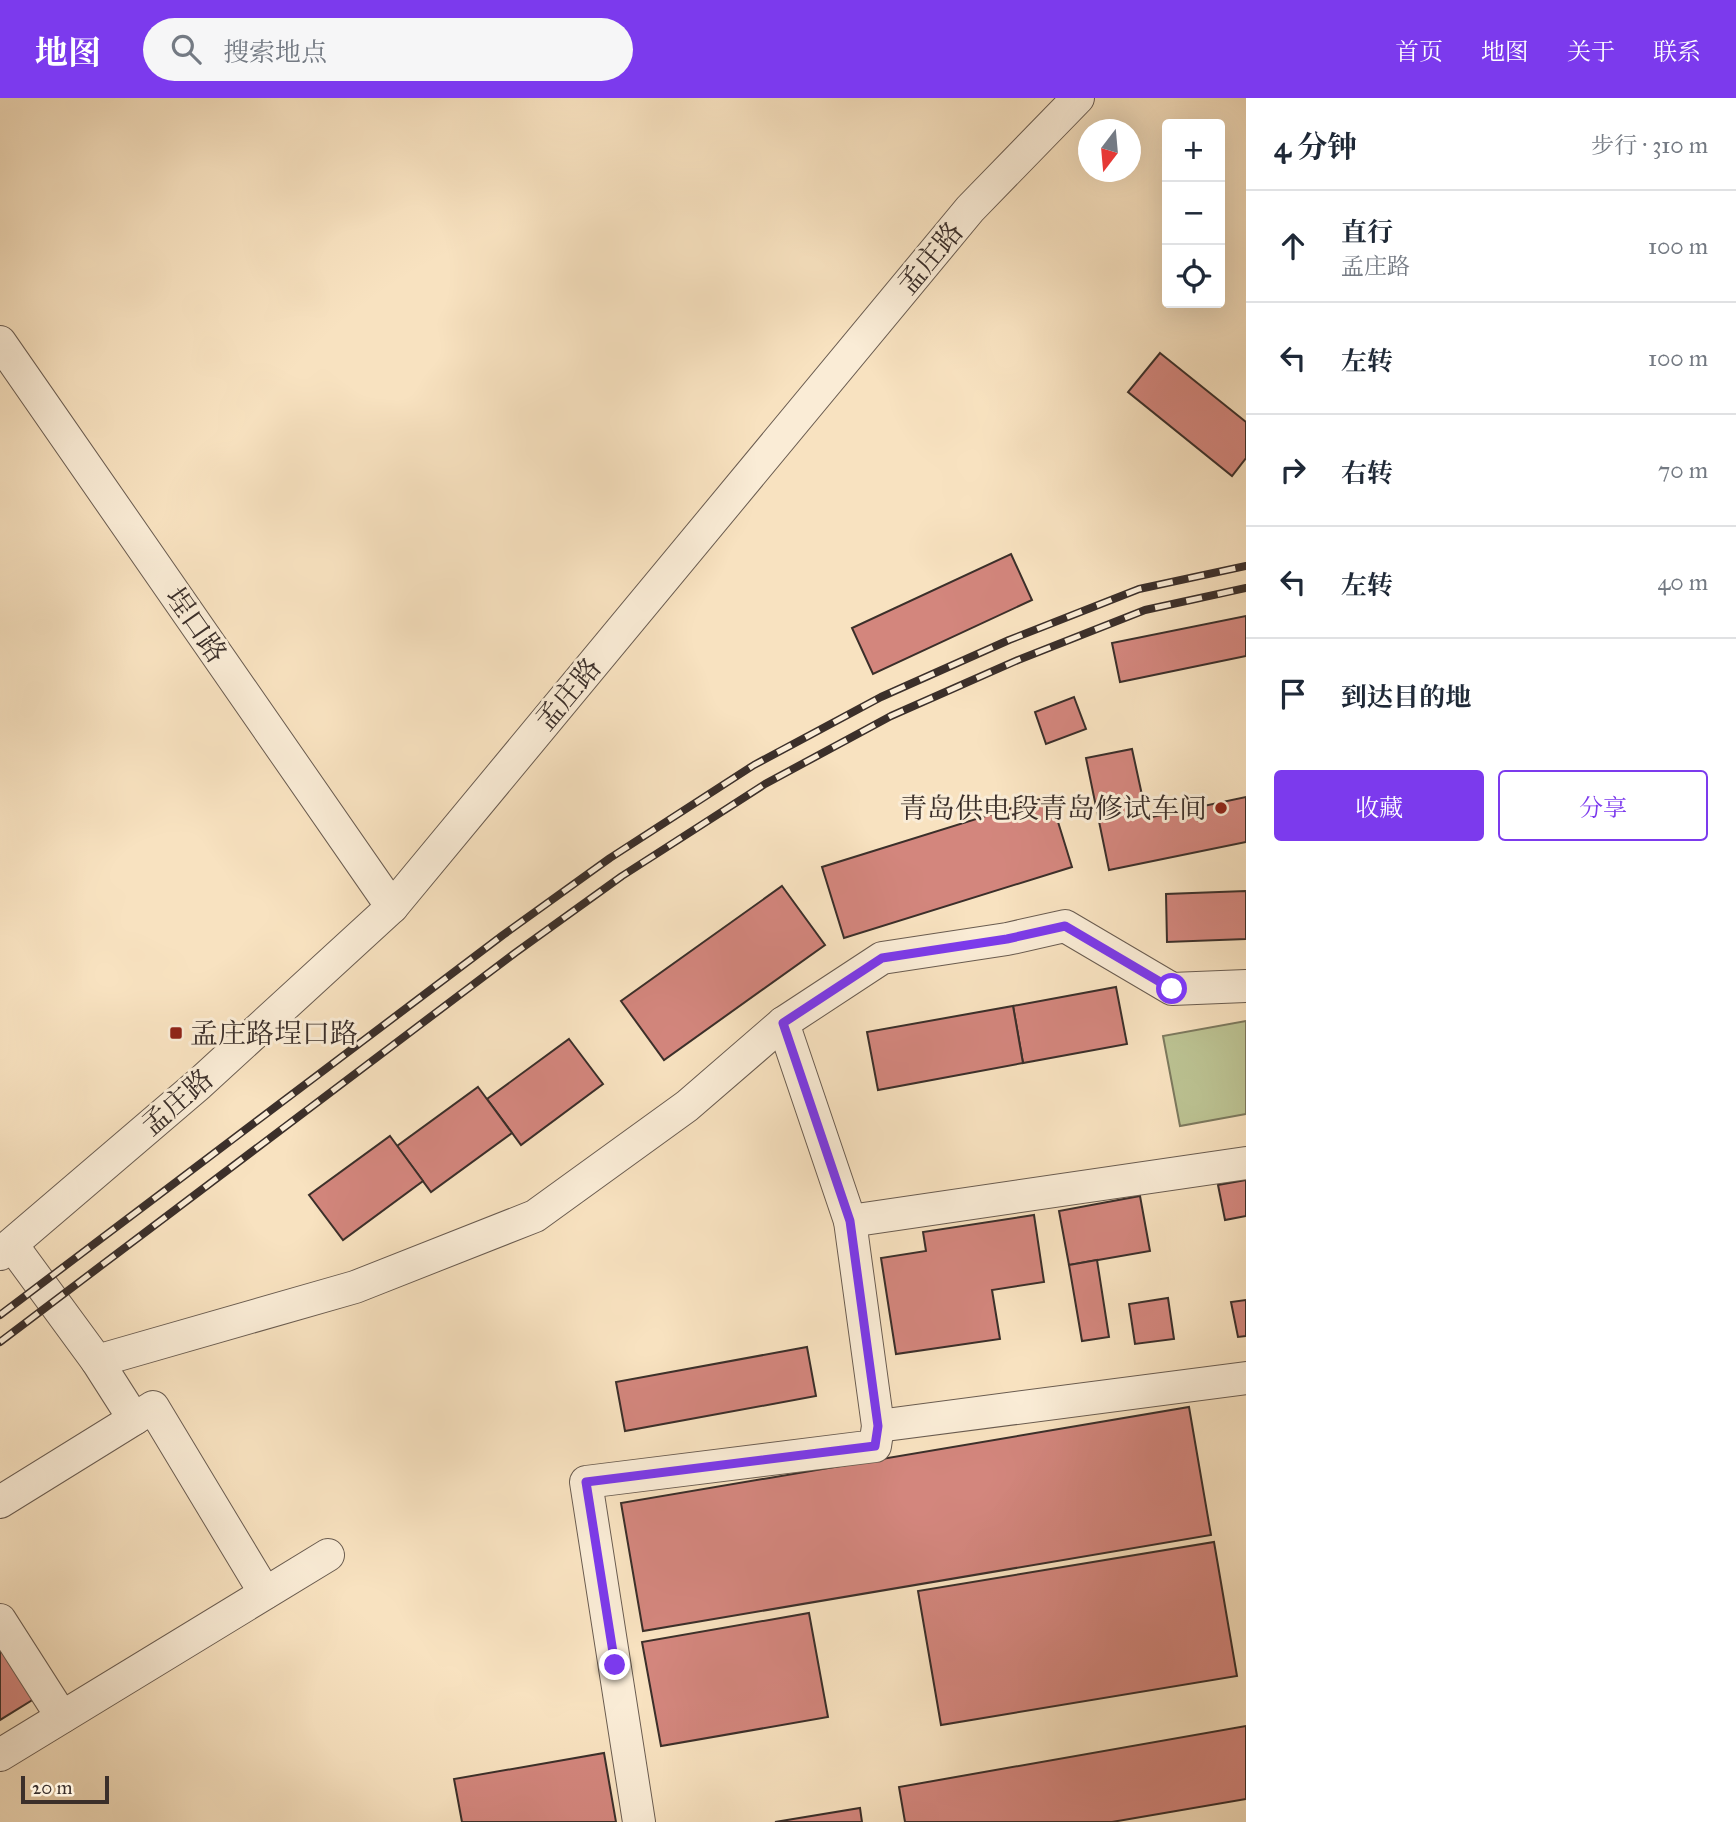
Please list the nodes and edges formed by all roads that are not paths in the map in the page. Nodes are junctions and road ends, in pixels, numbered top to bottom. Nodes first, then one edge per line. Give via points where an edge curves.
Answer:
1 (1078, 98) edge
2 (0, 342) edge
3 (392, 907) junction
4 (1246, 986) edge
5 (783, 1023) junction
6 (1246, 1163) edge
7 (850, 1221) junction
8 (6, 1250) edge
9 (97, 1361) junction
10 (1246, 1378) edge
11 (134, 1419) junction
12 (878, 1426) junction
13 (0, 1502) edge
14 (328, 1555) dead end
15 (265, 1593) junction
16 (0, 1620) edge
17 (62, 1717) junction
18 (0, 1755) edge
19 (639, 1822) edge

1 - 3 street, 孟庄路 via 970,209
2 - 3 street, 埕口路
3 - 8 street, 孟庄路 via 199,1084
4 - 5 street via 1172,989 1065,926 882,958
5 - 7 street
5 - 9 street via 687,1107 535,1216 355,1287
6 - 7 street
7 - 12 street
8 - 9 street, 孟庄路
9 - 11 street, 孟庄路
10 - 12 street
11 - 13 street
11 - 15 street via 153,1407
12 - 19 street via 875,1446 586,1482
14 - 15 street
15 - 17 street
16 - 17 street
17 - 18 street

